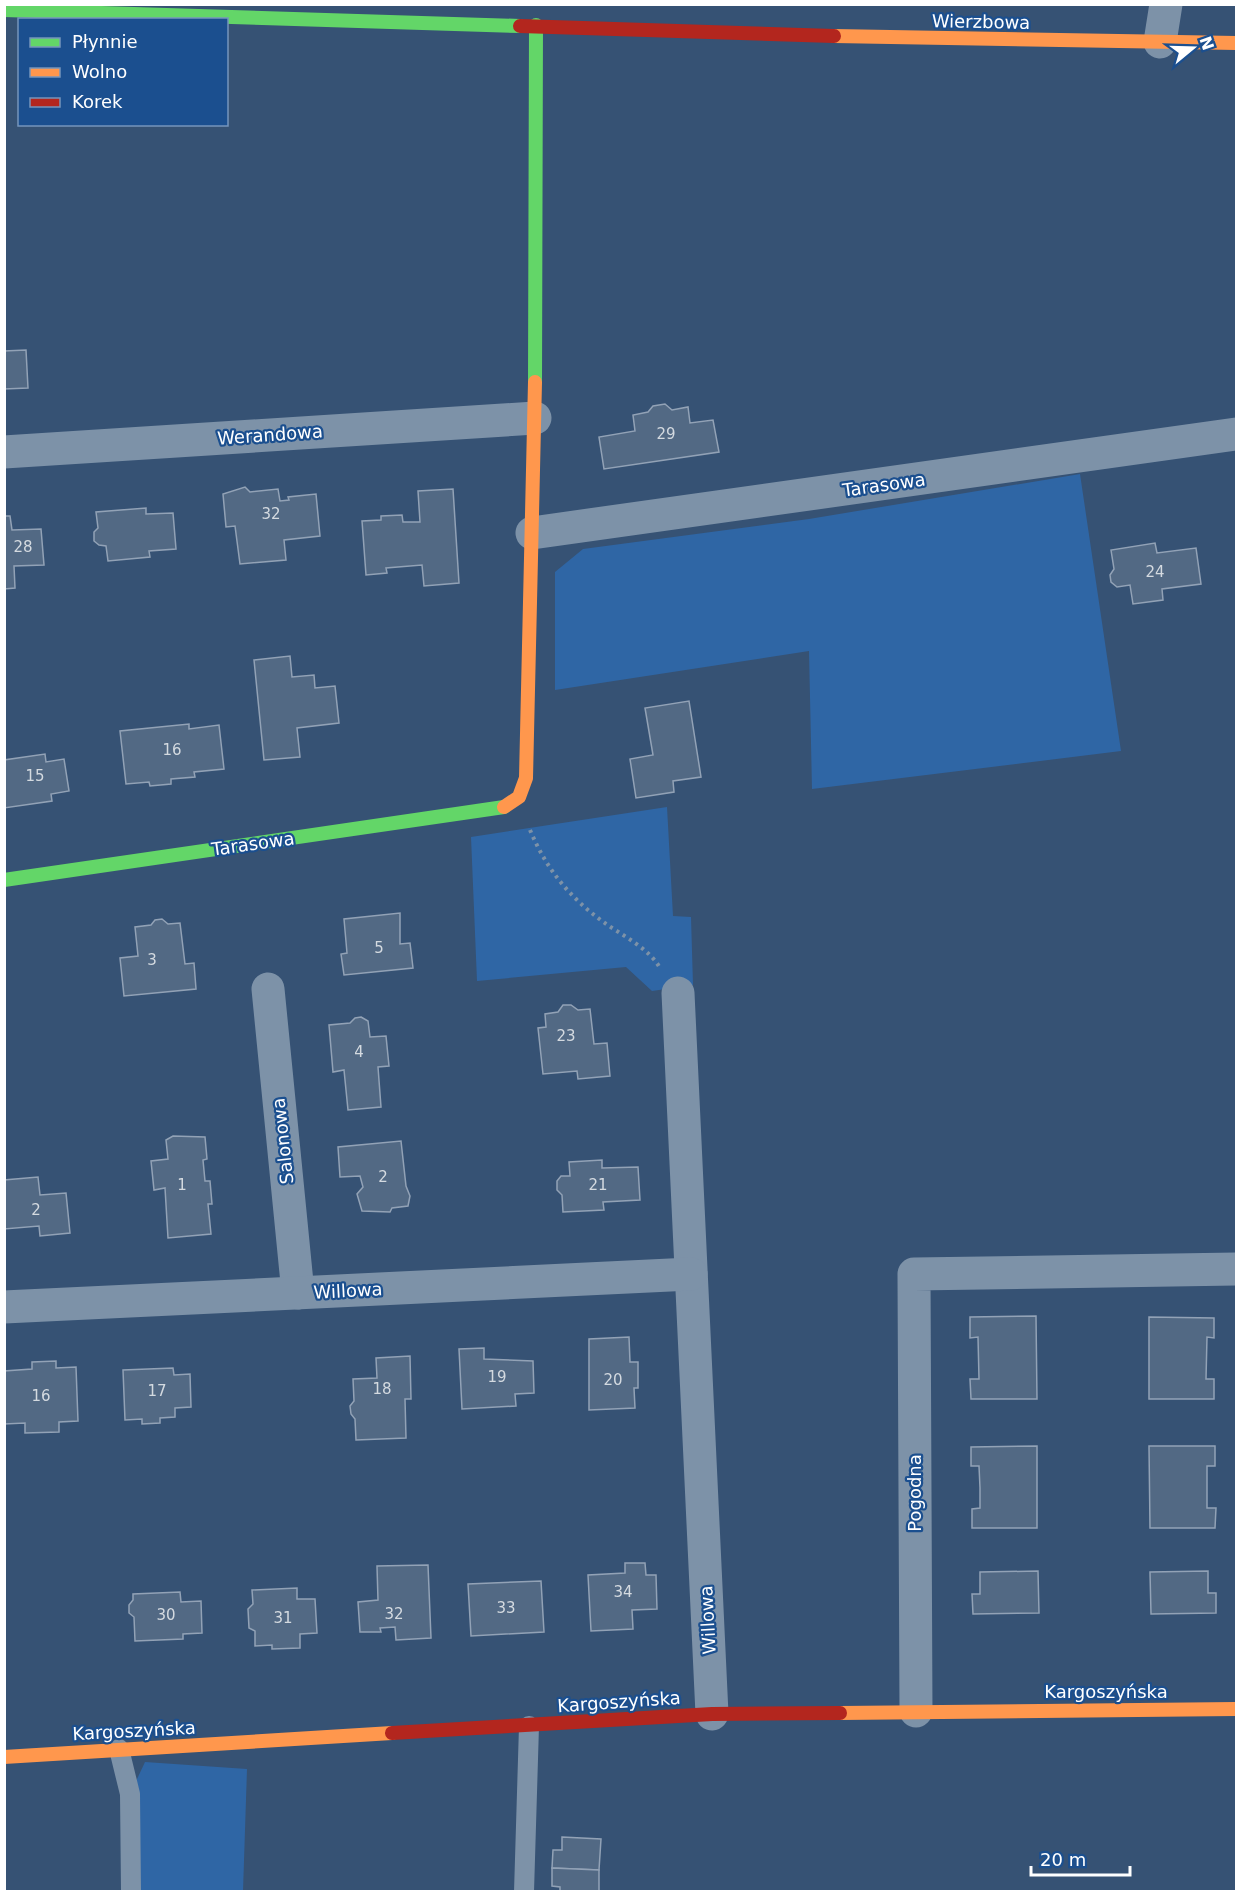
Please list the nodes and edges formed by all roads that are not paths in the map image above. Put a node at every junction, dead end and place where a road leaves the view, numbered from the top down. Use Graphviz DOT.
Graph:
graph roads {
  1 [pos="1166,4"];
  2 [pos="4,10"];
  3 [pos="536,25"];
  4 [pos="1160,42"];
  5 [pos="1236,43"];
  6 [pos="535,418"];
  7 [pos="1236,434"];
  8 [pos="4,452"];
  9 [pos="532,533"];
  10 [pos="4,880"];
  11 [pos="268,989"];
  12 [pos="678,993"];
  13 [pos="1236,1269"];
  14 [pos="691,1274"];
  15 [pos="298,1293"];
  16 [pos="4,1307"];
  17 [pos="1236,1709"];
  18 [pos="916,1711"];
  19 [pos="712,1714"];
  20 [pos="529,1726"];
  21 [pos="119,1749"];
  22 [pos="4,1757"];
  23 [pos="131,1892"];
  24 [pos="524,1892"];
  1 -- 4 [label="street"];
  2 -- 3 [label="street, Wierzbowa"];
  3 -- 4 [label="street, Wierzbowa"];
  3 -- 6 [label="street"];
  4 -- 5 [label="street, Wierzbowa"];
  6 -- 8 [label="street, Werandowa"];
  6 -- 9 [label="street"];
  7 -- 9 [label="street, Tarasowa"];
  9 -- 10 [label="street, Tarasowa"];
  11 -- 15 [label="street, Salonowa"];
  12 -- 14 [label="street, Willowa"];
  13 -- 18 [label="street, Pogodna"];
  14 -- 15 [label="street, Willowa"];
  14 -- 19 [label="street, Willowa"];
  15 -- 16 [label="street, Willowa"];
  17 -- 18 [label="street, Kargoszyńska"];
  18 -- 19 [label="street, Kargoszyńska"];
  19 -- 20 [label="street, Kargoszyńska"];
  20 -- 21 [label="street, Kargoszyńska"];
  20 -- 24 [label="lane"];
  21 -- 22 [label="street, Kargoszyńska"];
  21 -- 23 [label="lane"];
}
